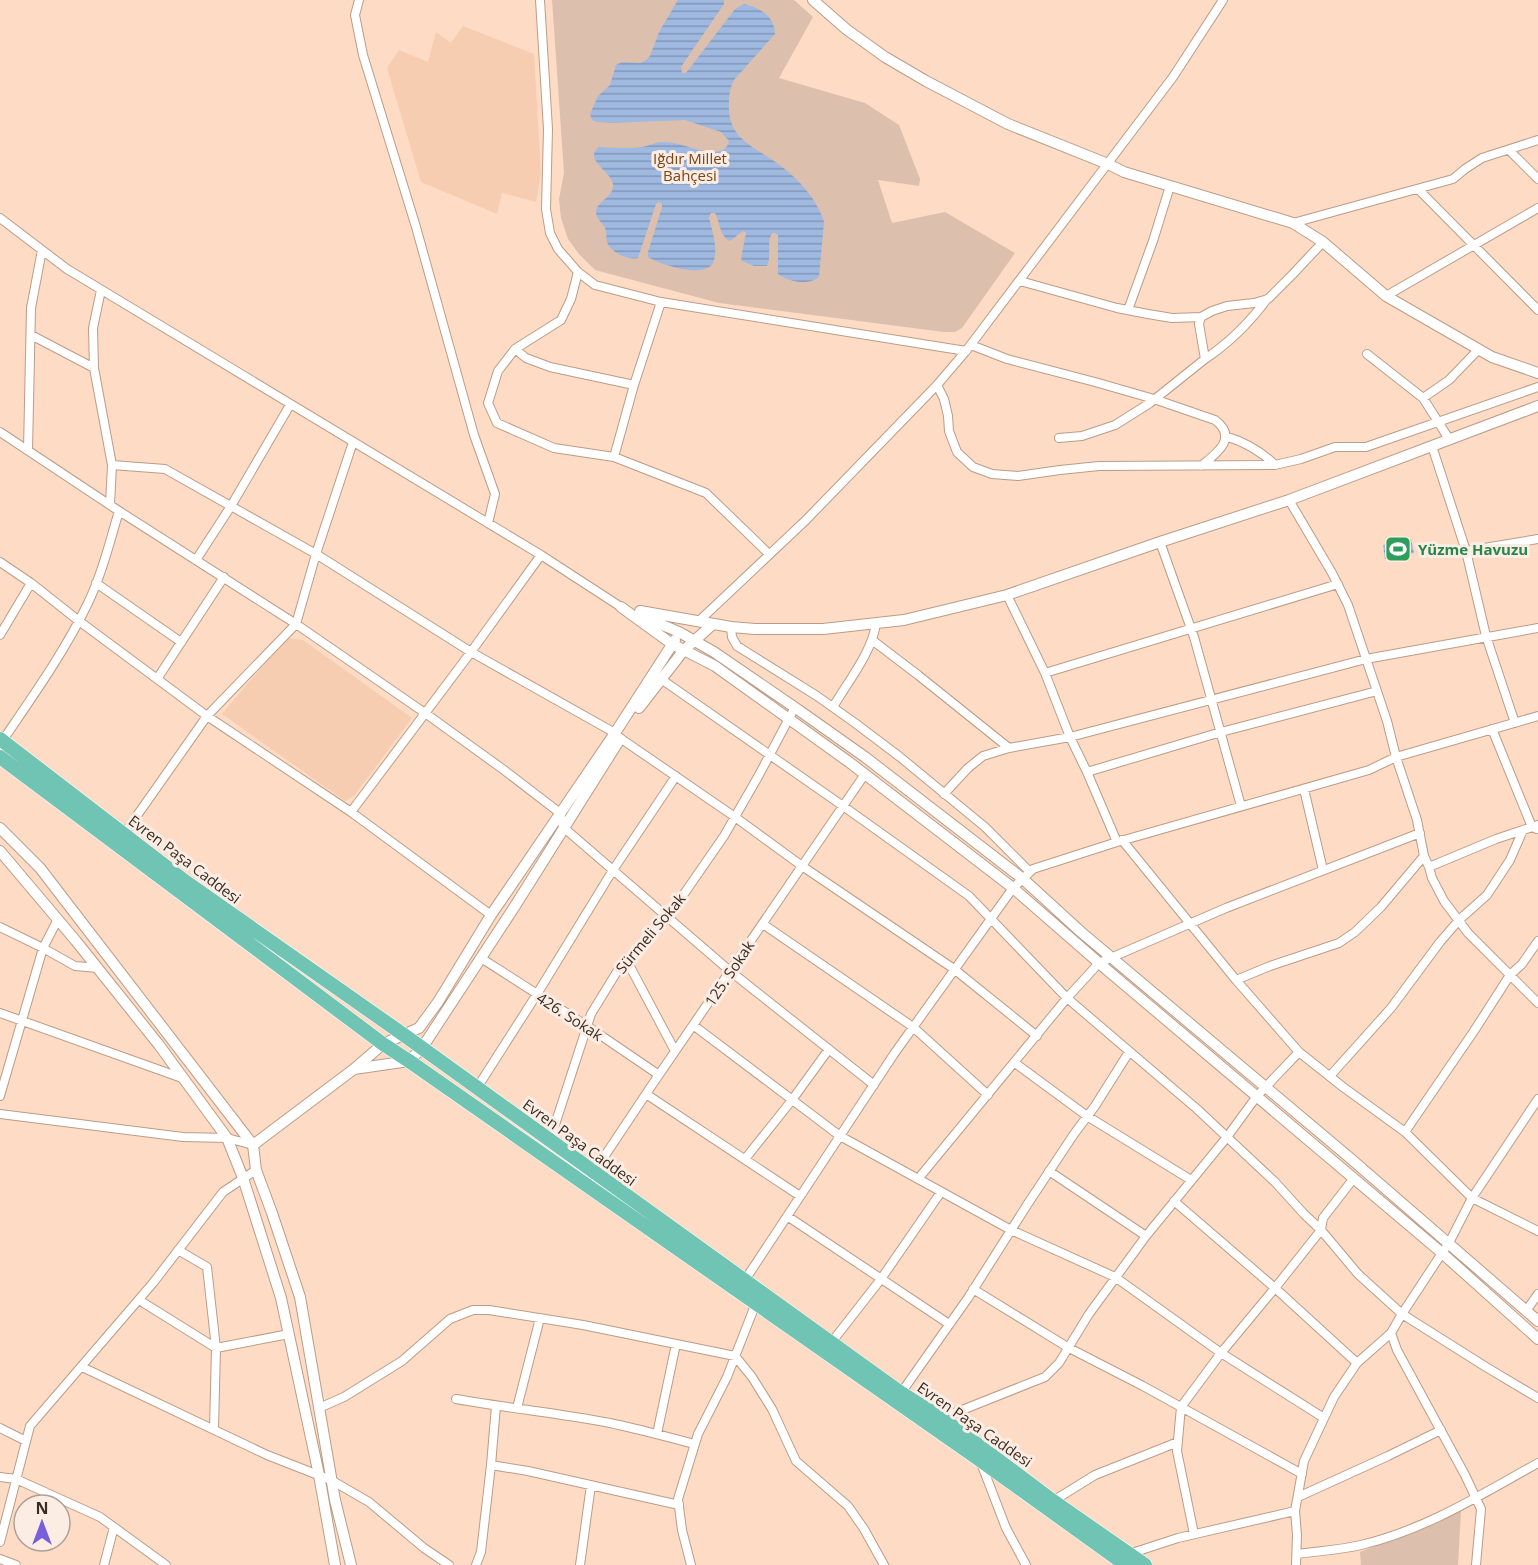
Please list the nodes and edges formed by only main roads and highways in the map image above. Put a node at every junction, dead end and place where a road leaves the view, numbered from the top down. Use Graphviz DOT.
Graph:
graph roads {
  1 [pos="1,740"];
  2 [pos="0,757"];
  3 [pos="1128,1559"];
  4 [pos="1145,1565"];
  1 -- 3 [label="highway, Evren Paşa Caddesi"];
  2 -- 3 [label="highway, Evren Paşa Caddesi"];
  3 -- 4 [label="highway, Evren Paşa Caddesi"];
}
